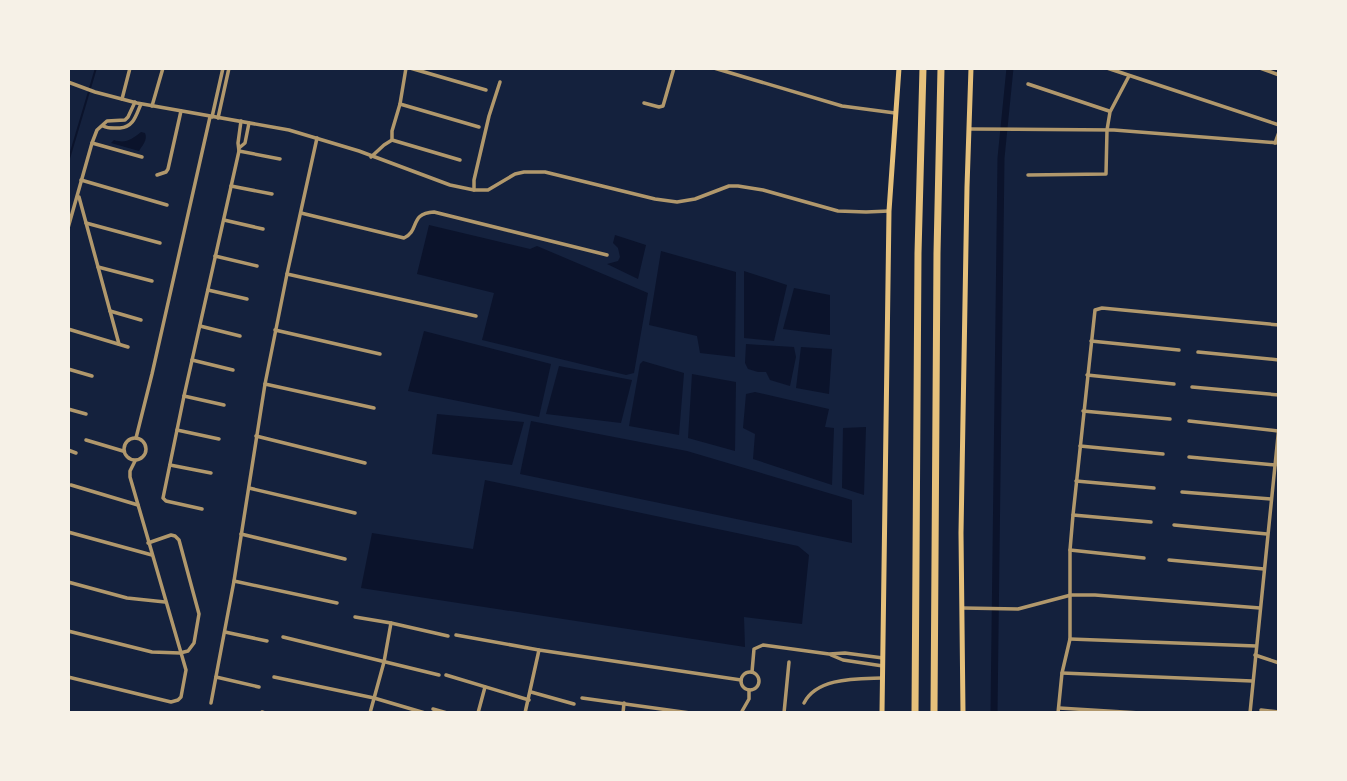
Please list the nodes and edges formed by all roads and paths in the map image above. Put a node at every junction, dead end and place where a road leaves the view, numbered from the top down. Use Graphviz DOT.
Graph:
graph roads {
  1 [pos="130,68"];
  2 [pos="163,68"];
  3 [pos="223,68"];
  4 [pos="229,68"];
  5 [pos="408,68"];
  6 [pos="674,68"];
  7 [pos="714,68"];
  8 [pos="899,68"];
  9 [pos="923,68"];
  10 [pos="942,68"];
  11 [pos="971,68"];
  12 [pos="1107,68"];
  13 [pos="1260,68"];
  14 [pos="1279,75"];
  15 [pos="1129,76"];
  16 [pos="68,82"];
  17 [pos="500,82"];
  18 [pos="1028,84"];
  19 [pos="486,90"];
  20 [pos="122,99"];
  21 [pos="135,103"];
  22 [pos="644,103"];
  23 [pos="141,104"];
  24 [pos="400,104"];
  25 [pos="152,106"];
  26 [pos="181,111"];
  27 [pos="1110,112"];
  28 [pos="897,113"];
  29 [pos="211,117"];
  30 [pos="218,118"];
  31 [pos="241,121"];
  32 [pos="248,123"];
  33 [pos="1279,125"];
  34 [pos="103,126"];
  35 [pos="479,127"];
  36 [pos="969,129"];
  37 [pos="1107,130"];
  38 [pos="1279,132"];
  39 [pos="317,138"];
  40 [pos="392,140"];
  41 [pos="92,143"];
  42 [pos="1277,143"];
  43 [pos="239,150"];
  44 [pos="142,157"];
  45 [pos="371,157"];
  46 [pos="280,159"];
  47 [pos="460,160"];
  48 [pos="157,175"];
  49 [pos="1028,175"];
  50 [pos="81,180"];
  51 [pos="231,186"];
  52 [pos="474,190"];
  53 [pos="272,194"];
  54 [pos="78,195"];
  55 [pos="167,205"];
  56 [pos="889,211"];
  57 [pos="301,213"];
  58 [pos="224,220"];
  59 [pos="86,223"];
  60 [pos="68,228"];
  61 [pos="264,229"];
  62 [pos="160,243"];
  63 [pos="215,256"];
  64 [pos="607,256"];
  65 [pos="257,266"];
  66 [pos="98,267"];
  67 [pos="287,274"];
  68 [pos="152,281"];
  69 [pos="208,290"];
  70 [pos="247,299"];
  71 [pos="110,311"];
  72 [pos="476,316"];
  73 [pos="141,320"];
  74 [pos="1279,325"];
  75 [pos="200,326"];
  76 [pos="68,329"];
  77 [pos="275,330"];
  78 [pos="240,336"];
  79 [pos="1091,341"];
  80 [pos="118,344"];
  81 [pos="128,347"];
  82 [pos="1179,351"];
  83 [pos="1198,352"];
  84 [pos="380,354"];
  85 [pos="192,360"];
  86 [pos="1279,360"];
  87 [pos="68,369"];
  88 [pos="233,370"];
  89 [pos="1087,375"];
  90 [pos="92,376"];
  91 [pos="265,384"];
  92 [pos="1174,384"];
  93 [pos="1192,387"];
  94 [pos="1279,395"];
  95 [pos="184,397"];
  96 [pos="223,405"];
  97 [pos="374,408"];
  98 [pos="68,409"];
  99 [pos="1083,411"];
  100 [pos="86,414"];
  101 [pos="1170,419"];
  102 [pos="1189,421"];
  103 [pos="1279,426"];
  104 [pos="177,430"];
  105 [pos="1278,431"];
  106 [pos="256,436"];
  107 [pos="136,438"];
  108 [pos="219,439"];
  109 [pos="86,440"];
  110 [pos="1080,446"];
  111 [pos="68,450"];
  112 [pos="123,451"];
  113 [pos="76,453"];
  114 [pos="1163,454"];
  115 [pos="1189,457"];
  116 [pos="135,461"];
  117 [pos="365,463"];
  118 [pos="170,465"];
  119 [pos="1275,465"];
  120 [pos="211,473"];
  121 [pos="1076,481"];
  122 [pos="71,485"];
  123 [pos="249,488"];
  124 [pos="1154,488"];
  125 [pos="1182,492"];
  126 [pos="1271,499"];
  127 [pos="138,505"];
  128 [pos="202,509"];
  129 [pos="355,513"];
  130 [pos="1073,516"];
  131 [pos="1151,523"];
  132 [pos="1174,525"];
  133 [pos="68,532"];
  134 [pos="241,534"];
  135 [pos="1267,534"];
  136 [pos="148,543"];
  137 [pos="1070,550"];
  138 [pos="152,555"];
  139 [pos="1144,558"];
  140 [pos="345,559"];
  141 [pos="1169,560"];
  142 [pos="1264,569"];
  143 [pos="68,582"];
  144 [pos="234,582"];
  145 [pos="1071,595"];
  146 [pos="165,602"];
  147 [pos="337,603"];
  148 [pos="961,608"];
  149 [pos="1260,608"];
  150 [pos="355,617"];
  151 [pos="391,623"];
  152 [pos="68,631"];
  153 [pos="225,632"];
  154 [pos="456,635"];
  155 [pos="448,636"];
  156 [pos="283,637"];
  157 [pos="1070,639"];
  158 [pos="267,641"];
  159 [pos="1256,646"];
  160 [pos="539,650"];
  161 [pos="180,653"];
  162 [pos="1255,655"];
  163 [pos="384,662"];
  164 [pos="789,662"];
  165 [pos="883,662"];
  166 [pos="1279,663"];
  167 [pos="752,672"];
  168 [pos="1062,673"];
  169 [pos="439,675"];
  170 [pos="446,675"];
  171 [pos="68,677"];
  172 [pos="216,677"];
  173 [pos="274,677"];
  174 [pos="883,678"];
  175 [pos="741,681"];
  176 [pos="1253,681"];
  177 [pos="259,687"];
  178 [pos="485,687"];
  179 [pos="749,690"];
  180 [pos="531,692"];
  181 [pos="374,698"];
  182 [pos="582,698"];
  183 [pos="528,700"];
  184 [pos="804,702"];
  185 [pos="624,703"];
  186 [pos="211,704"];
  187 [pos="574,704"];
  188 [pos="433,709"];
  189 [pos="1059,710"];
  190 [pos="1261,710"];
  191 [pos="668,711"];
  192 [pos="1279,712"];
  193 [pos="370,713"];
  194 [pos="425,713"];
  195 [pos="447,713"];
  196 [pos="478,713"];
  197 [pos="525,713"];
  198 [pos="623,713"];
  199 [pos="690,713"];
  200 [pos="741,713"];
  201 [pos="784,713"];
  202 [pos="882,713"];
  203 [pos="915,713"];
  204 [pos="934,713"];
  205 [pos="963,713"];
  206 [pos="1139,713"];
  207 [pos="1250,713"];
  1 -- 20 [label="street"];
  2 -- 25 [label="street"];
  3 -- 29 [label="street"];
  4 -- 30 [label="street"];
  5 -- 19 [label="street"];
  5 -- 24 [label="street"];
  6 -- 22 [label="street"];
  7 -- 28 [label="street"];
  8 -- 28 [label="main road"];
  9 -- 203 [label="highway"];
  10 -- 204 [label="highway"];
  11 -- 36 [label="main road"];
  12 -- 15 [label="street"];
  13 -- 14 [label="street"];
  15 -- 27 [label="street"];
  15 -- 33 [label="street"];
  16 -- 20 [label="street"];
  17 -- 52 [label="street"];
  18 -- 27 [label="street"];
  20 -- 21 [label="street"];
  21 -- 23 [label="street"];
  21 -- 34 [label="street"];
  23 -- 25 [label="street"];
  23 -- 34 [label="street"];
  24 -- 35 [label="street"];
  24 -- 40 [label="street"];
  25 -- 26 [label="street"];
  26 -- 29 [label="street"];
  26 -- 48 [label="street"];
  27 -- 37 [label="street"];
  28 -- 56 [label="main road"];
  29 -- 30 [label="street"];
  29 -- 107 [label="street"];
  30 -- 31 [label="street"];
  31 -- 32 [label="street"];
  31 -- 43 [label="street"];
  32 -- 39 [label="street"];
  32 -- 43 [label="street"];
  34 -- 41 [label="street"];
  36 -- 37 [label="street"];
  36 -- 148 [label="main road"];
  37 -- 42 [label="street"];
  37 -- 49 [label="street"];
  38 -- 42 [label="street"];
  39 -- 45 [label="street"];
  39 -- 57 [label="street"];
  40 -- 45 [label="street"];
  40 -- 47 [label="street"];
  41 -- 44 [label="street"];
  41 -- 50 [label="street"];
  43 -- 46 [label="street"];
  43 -- 51 [label="street"];
  45 -- 52 [label="street"];
  50 -- 54 [label="street"];
  50 -- 55 [label="street"];
  51 -- 53 [label="street"];
  51 -- 58 [label="street"];
  52 -- 56 [label="street"];
  54 -- 59 [label="street"];
  54 -- 60 [label="street"];
  56 -- 165 [label="main road"];
  57 -- 64 [label="street"];
  57 -- 67 [label="street"];
  58 -- 61 [label="street"];
  58 -- 63 [label="street"];
  59 -- 62 [label="street"];
  59 -- 66 [label="street"];
  63 -- 65 [label="street"];
  63 -- 69 [label="street"];
  66 -- 68 [label="street"];
  66 -- 71 [label="street"];
  67 -- 72 [label="street"];
  67 -- 77 [label="street"];
  69 -- 70 [label="street"];
  69 -- 75 [label="street"];
  71 -- 73 [label="street"];
  71 -- 80 [label="street"];
  74 -- 79 [label="street"];
  75 -- 78 [label="street"];
  75 -- 85 [label="street"];
  76 -- 80 [label="street"];
  77 -- 84 [label="street"];
  77 -- 91 [label="street"];
  79 -- 82 [label="street"];
  79 -- 89 [label="street"];
  80 -- 81 [label="street"];
  83 -- 86 [label="street"];
  85 -- 88 [label="street"];
  85 -- 95 [label="street"];
  87 -- 90 [label="street"];
  89 -- 92 [label="street"];
  89 -- 99 [label="street"];
  91 -- 97 [label="street"];
  91 -- 106 [label="street"];
  93 -- 94 [label="street"];
  95 -- 96 [label="street"];
  95 -- 104 [label="street"];
  98 -- 100 [label="street"];
  99 -- 101 [label="street"];
  99 -- 110 [label="street"];
  102 -- 105 [label="street"];
  103 -- 105 [label="street"];
  104 -- 108 [label="street"];
  104 -- 118 [label="street"];
  105 -- 119 [label="street"];
  106 -- 117 [label="street"];
  106 -- 123 [label="street"];
  107 -- 112 [label="street"];
  107 -- 116 [label="street"];
  109 -- 112 [label="street"];
  110 -- 114 [label="street"];
  110 -- 121 [label="street"];
  111 -- 113 [label="street"];
  112 -- 116 [label="street"];
  115 -- 119 [label="street"];
  116 -- 127 [label="street"];
  118 -- 120 [label="street"];
  118 -- 128 [label="street"];
  119 -- 126 [label="street"];
  121 -- 124 [label="street"];
  121 -- 130 [label="street"];
  122 -- 127 [label="street"];
  123 -- 129 [label="street"];
  123 -- 134 [label="street"];
  125 -- 126 [label="street"];
  126 -- 135 [label="street"];
  127 -- 136 [label="street"];
  130 -- 131 [label="street"];
  130 -- 137 [label="street"];
  132 -- 135 [label="street"];
  133 -- 138 [label="street"];
  134 -- 140 [label="street"];
  134 -- 144 [label="street"];
  135 -- 142 [label="street"];
  136 -- 138 [label="street"];
  136 -- 161 [label="street"];
  137 -- 139 [label="street"];
  137 -- 145 [label="street"];
  138 -- 146 [label="street"];
  141 -- 142 [label="street"];
  142 -- 149 [label="street"];
  143 -- 146 [label="street"];
  144 -- 147 [label="street"];
  144 -- 153 [label="street"];
  145 -- 148 [label="street"];
  145 -- 149 [label="street"];
  145 -- 157 [label="street"];
  146 -- 161 [label="street"];
  148 -- 205 [label="main road"];
  149 -- 159 [label="street"];
  150 -- 151 [label="street"];
  151 -- 155 [label="street"];
  151 -- 163 [label="street"];
  152 -- 161 [label="street"];
  153 -- 158 [label="street"];
  153 -- 172 [label="street"];
  154 -- 160 [label="street"];
  156 -- 163 [label="street"];
  157 -- 159 [label="street"];
  157 -- 168 [label="street"];
  159 -- 162 [label="street"];
  160 -- 175 [label="street"];
  160 -- 180 [label="street"];
  161 -- 171 [label="street"];
  162 -- 166 [label="street"];
  162 -- 176 [label="street"];
  163 -- 169 [label="street"];
  163 -- 181 [label="street"];
  164 -- 201 [label="street"];
  165 -- 167 [label="street"];
  165 -- 174 [label="main road"];
  167 -- 175 [label="street"];
  167 -- 179 [label="street"];
  168 -- 176 [label="street"];
  168 -- 189 [label="street"];
  170 -- 178 [label="street"];
  172 -- 177 [label="street"];
  172 -- 186 [label="street"];
  173 -- 181 [label="street"];
  174 -- 184 [label="street"];
  174 -- 202 [label="main road"];
  175 -- 179 [label="street"];
  176 -- 207 [label="street"];
  178 -- 183 [label="street"];
  178 -- 196 [label="street"];
  179 -- 200 [label="street"];
  180 -- 183 [label="street"];
  180 -- 187 [label="street"];
  181 -- 193 [label="street"];
  181 -- 194 [label="street"];
  182 -- 185 [label="street"];
  183 -- 197 [label="street"];
  185 -- 191 [label="street"];
  185 -- 198 [label="street"];
  188 -- 195 [label="street"];
  189 -- 206 [label="street"];
  190 -- 192 [label="street"];
  191 -- 199 [label="street"];
}
